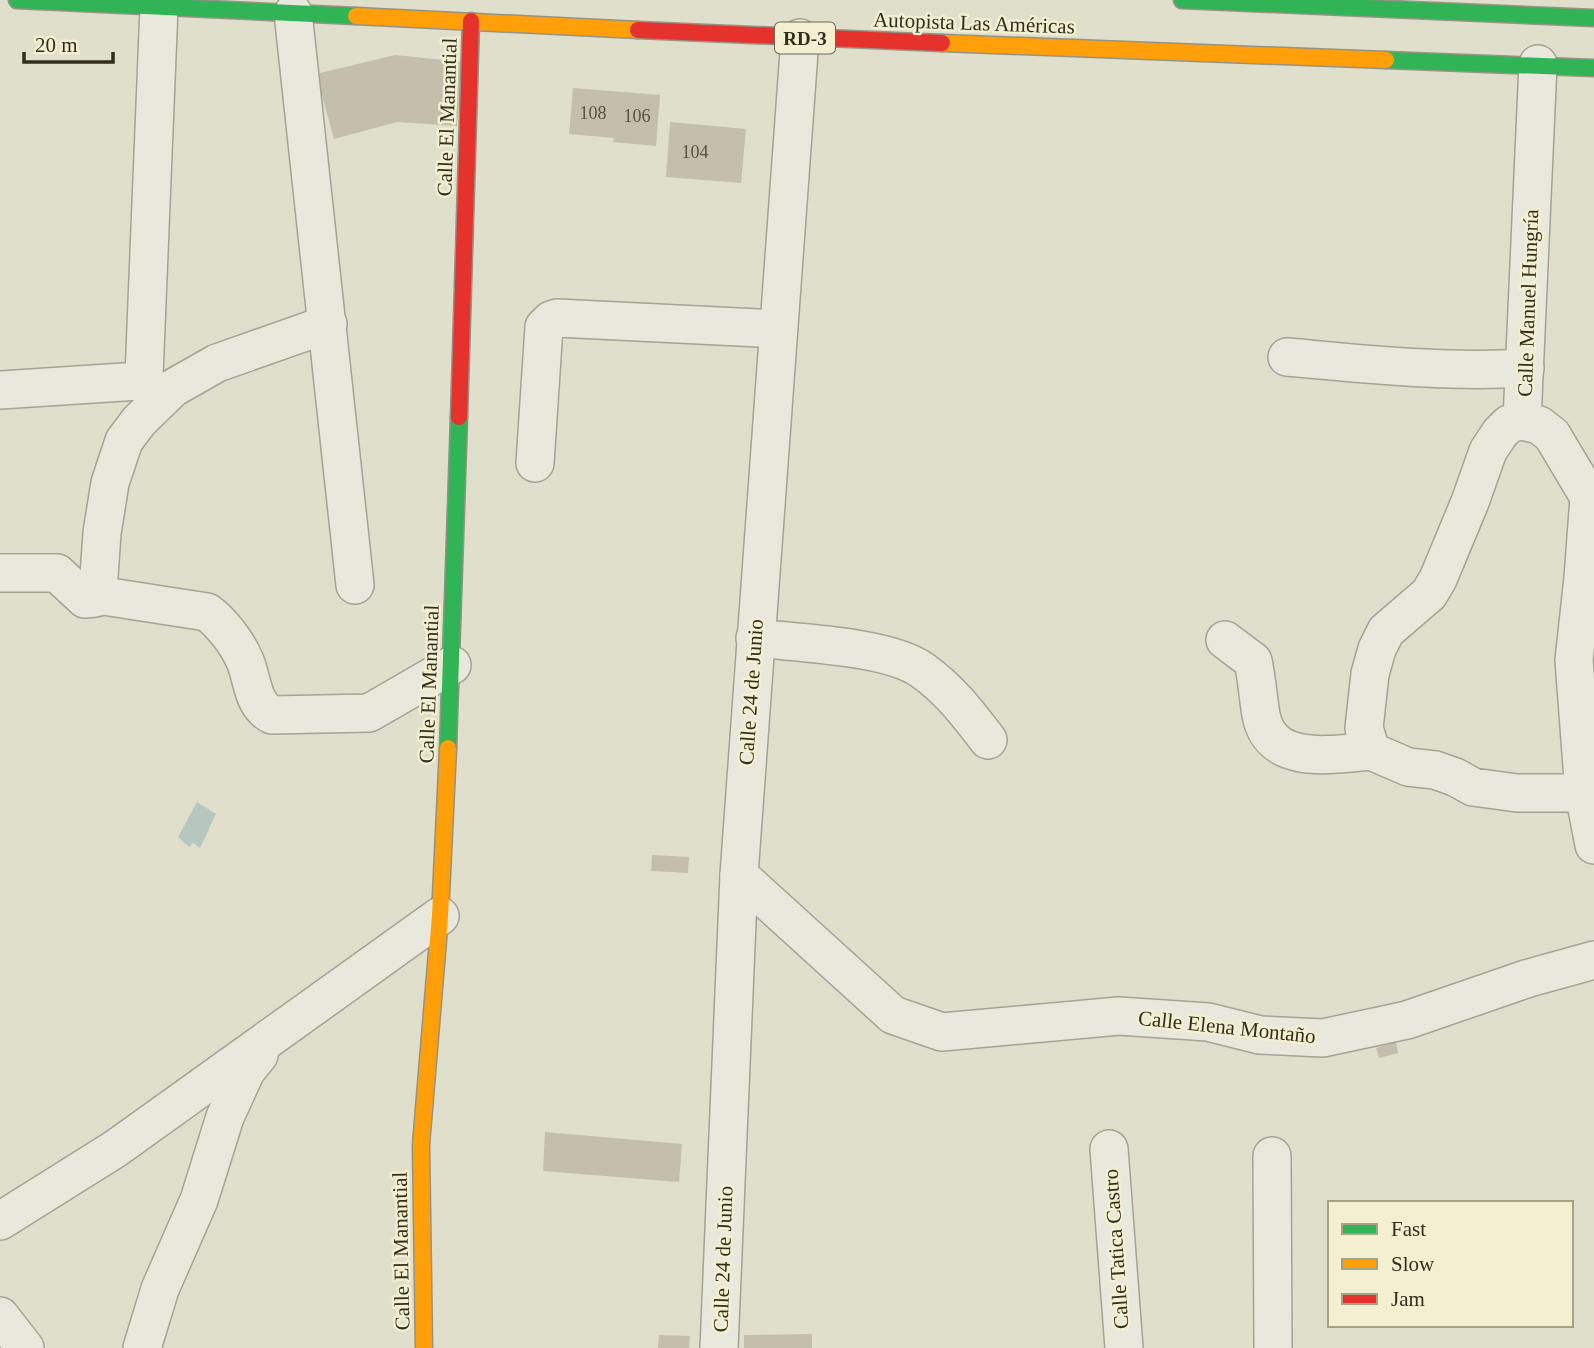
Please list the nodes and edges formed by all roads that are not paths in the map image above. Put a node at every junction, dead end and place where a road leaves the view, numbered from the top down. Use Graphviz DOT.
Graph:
graph roads {
  1 [pos="17,0"];
  2 [pos="1182,0"];
  3 [pos="1284,0"];
  4 [pos="1304,5"];
  5 [pos="159,7"];
  6 [pos="293,13"];
  7 [pos="1594,18"];
  8 [pos="471,21"];
  9 [pos="800,38"];
  10 [pos="1538,64"];
  11 [pos="1594,68"];
  12 [pos="328,324"];
  13 [pos="778,329"];
  14 [pos="1287,357"];
  15 [pos="1525,368"];
  16 [pos="0,390"];
  17 [pos="1522,421"];
  18 [pos="535,463"];
  19 [pos="0,573"];
  20 [pos="355,585"];
  21 [pos="97,595"];
  22 [pos="755,638"];
  23 [pos="1225,640"];
  24 [pos="452,665"];
  25 [pos="988,740"];
  26 [pos="1371,751"];
  27 [pos="1584,793"];
  28 [pos="1594,845"];
  29 [pos="739,875"];
  30 [pos="440,916"];
  31 [pos="1594,960"];
  32 [pos="274,1036"];
  33 [pos="1109,1149"];
  34 [pos="1272,1156"];
  35 [pos="0,1221"];
  36 [pos="0,1316"];
  37 [pos="25,1348"];
  38 [pos="142,1348"];
  39 [pos="424,1348"];
  40 [pos="719,1348"];
  41 [pos="1124,1348"];
  42 [pos="1273,1348"];
  1 -- 5 [label="main road, Autopista Las Américas / RD-3"];
  2 -- 4 [label="main road"];
  3 -- 4 [label="main road"];
  4 -- 7 [label="main road"];
  5 -- 6 [label="main road, Autopista Las Américas / RD-3"];
  5 -- 16 [label="street"];
  6 -- 8 [label="main road, Autopista Las Américas / RD-3"];
  6 -- 12 [label="street"];
  8 -- 9 [label="main road, Autopista Las Américas / RD-3"];
  8 -- 24 [label="main road, Calle El Manantial"];
  9 -- 10 [label="main road, Autopista Las Américas / RD-3"];
  9 -- 13 [label="street, Calle 24 de Junio"];
  10 -- 11 [label="main road, Autopista Las Américas / RD-3"];
  10 -- 15 [label="street, Calle Manuel Hungría"];
  12 -- 20 [label="street"];
  12 -- 21 [label="street"];
  13 -- 18 [label="street"];
  13 -- 22 [label="street, Calle 24 de Junio"];
  14 -- 15 [label="street"];
  15 -- 17 [label="street, Calle Manuel Hungría"];
  17 -- 26 [label="street"];
  17 -- 27 [label="street, Calle Manuel Hungría"];
  19 -- 21 [label="street"];
  21 -- 24 [label="street"];
  22 -- 25 [label="street"];
  22 -- 29 [label="street, Calle 24 de Junio"];
  23 -- 26 [label="street"];
  24 -- 30 [label="main road, Calle El Manantial"];
  26 -- 27 [label="street"];
  27 -- 28 [label="street, Calle Manuel Hungría"];
  29 -- 31 [label="street, Calle Elena Montaño"];
  29 -- 40 [label="street, Calle 24 de Junio"];
  30 -- 32 [label="street"];
  30 -- 39 [label="main road, Calle El Manantial"];
  32 -- 35 [label="street"];
  32 -- 38 [label="street"];
  33 -- 41 [label="street, Calle Tatica Castro"];
  34 -- 42 [label="street"];
  36 -- 37 [label="street"];
}
